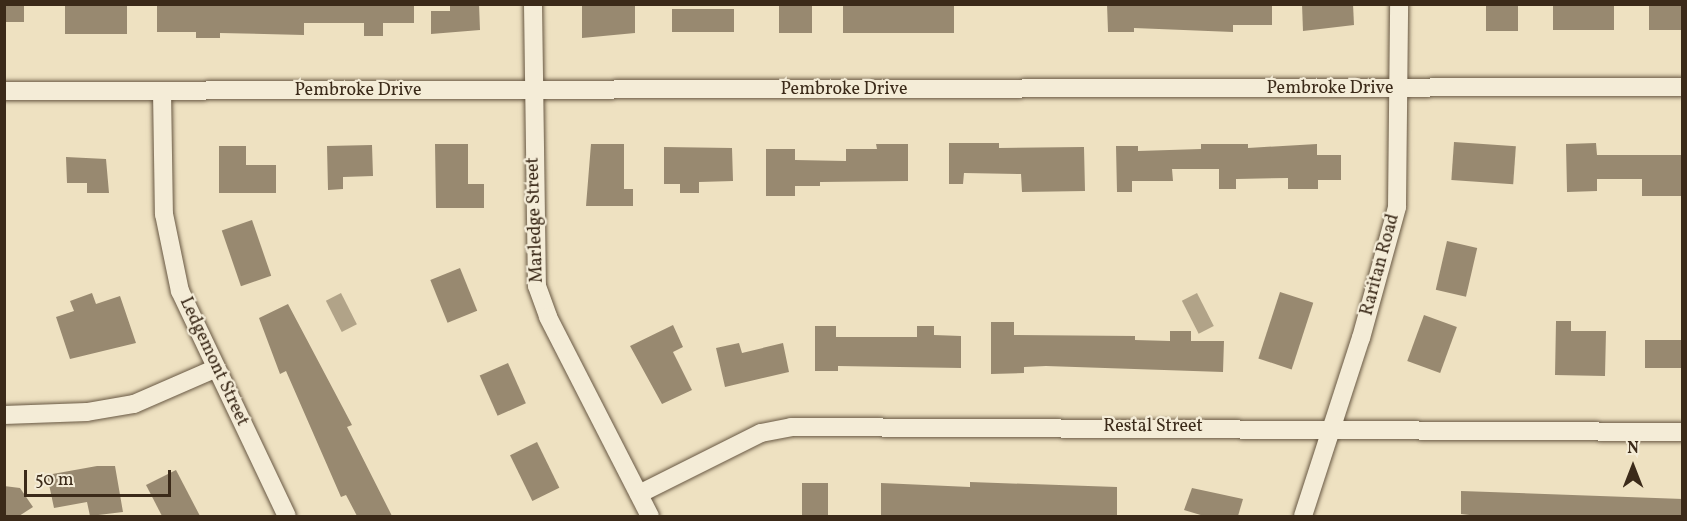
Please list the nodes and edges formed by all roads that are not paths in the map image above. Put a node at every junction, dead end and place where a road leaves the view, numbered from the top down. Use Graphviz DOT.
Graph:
graph roads {
  1 [pos="533,4"];
  2 [pos="1399,4"];
  3 [pos="1683,87"];
  4 [pos="1401,89"];
  5 [pos="533,90"];
  6 [pos="162,91"];
  7 [pos="4,92"];
  8 [pos="214,369"];
  9 [pos="4,415"];
  10 [pos="1333,428"];
  11 [pos="1683,432"];
  12 [pos="639,494"];
  13 [pos="287,516"];
  14 [pos="650,516"];
  15 [pos="1303,516"];
  1 -- 5 [label="street, Marledge Street"];
  2 -- 4 [label="street, Raritan Road"];
  3 -- 4 [label="street, Pembroke Drive"];
  4 -- 5 [label="street, Pembroke Drive"];
  4 -- 10 [label="street, Raritan Road"];
  5 -- 6 [label="street, Pembroke Drive"];
  5 -- 12 [label="street, Marledge Street"];
  6 -- 7 [label="street, Pembroke Drive"];
  6 -- 8 [label="street, Ledgemont Street"];
  8 -- 9 [label="street"];
  8 -- 13 [label="street, Ledgemont Street"];
  10 -- 11 [label="street, Restal Street"];
  10 -- 12 [label="street, Restal Street"];
  10 -- 15 [label="street, Raritan Road"];
  12 -- 14 [label="street, Marledge Street"];
}
